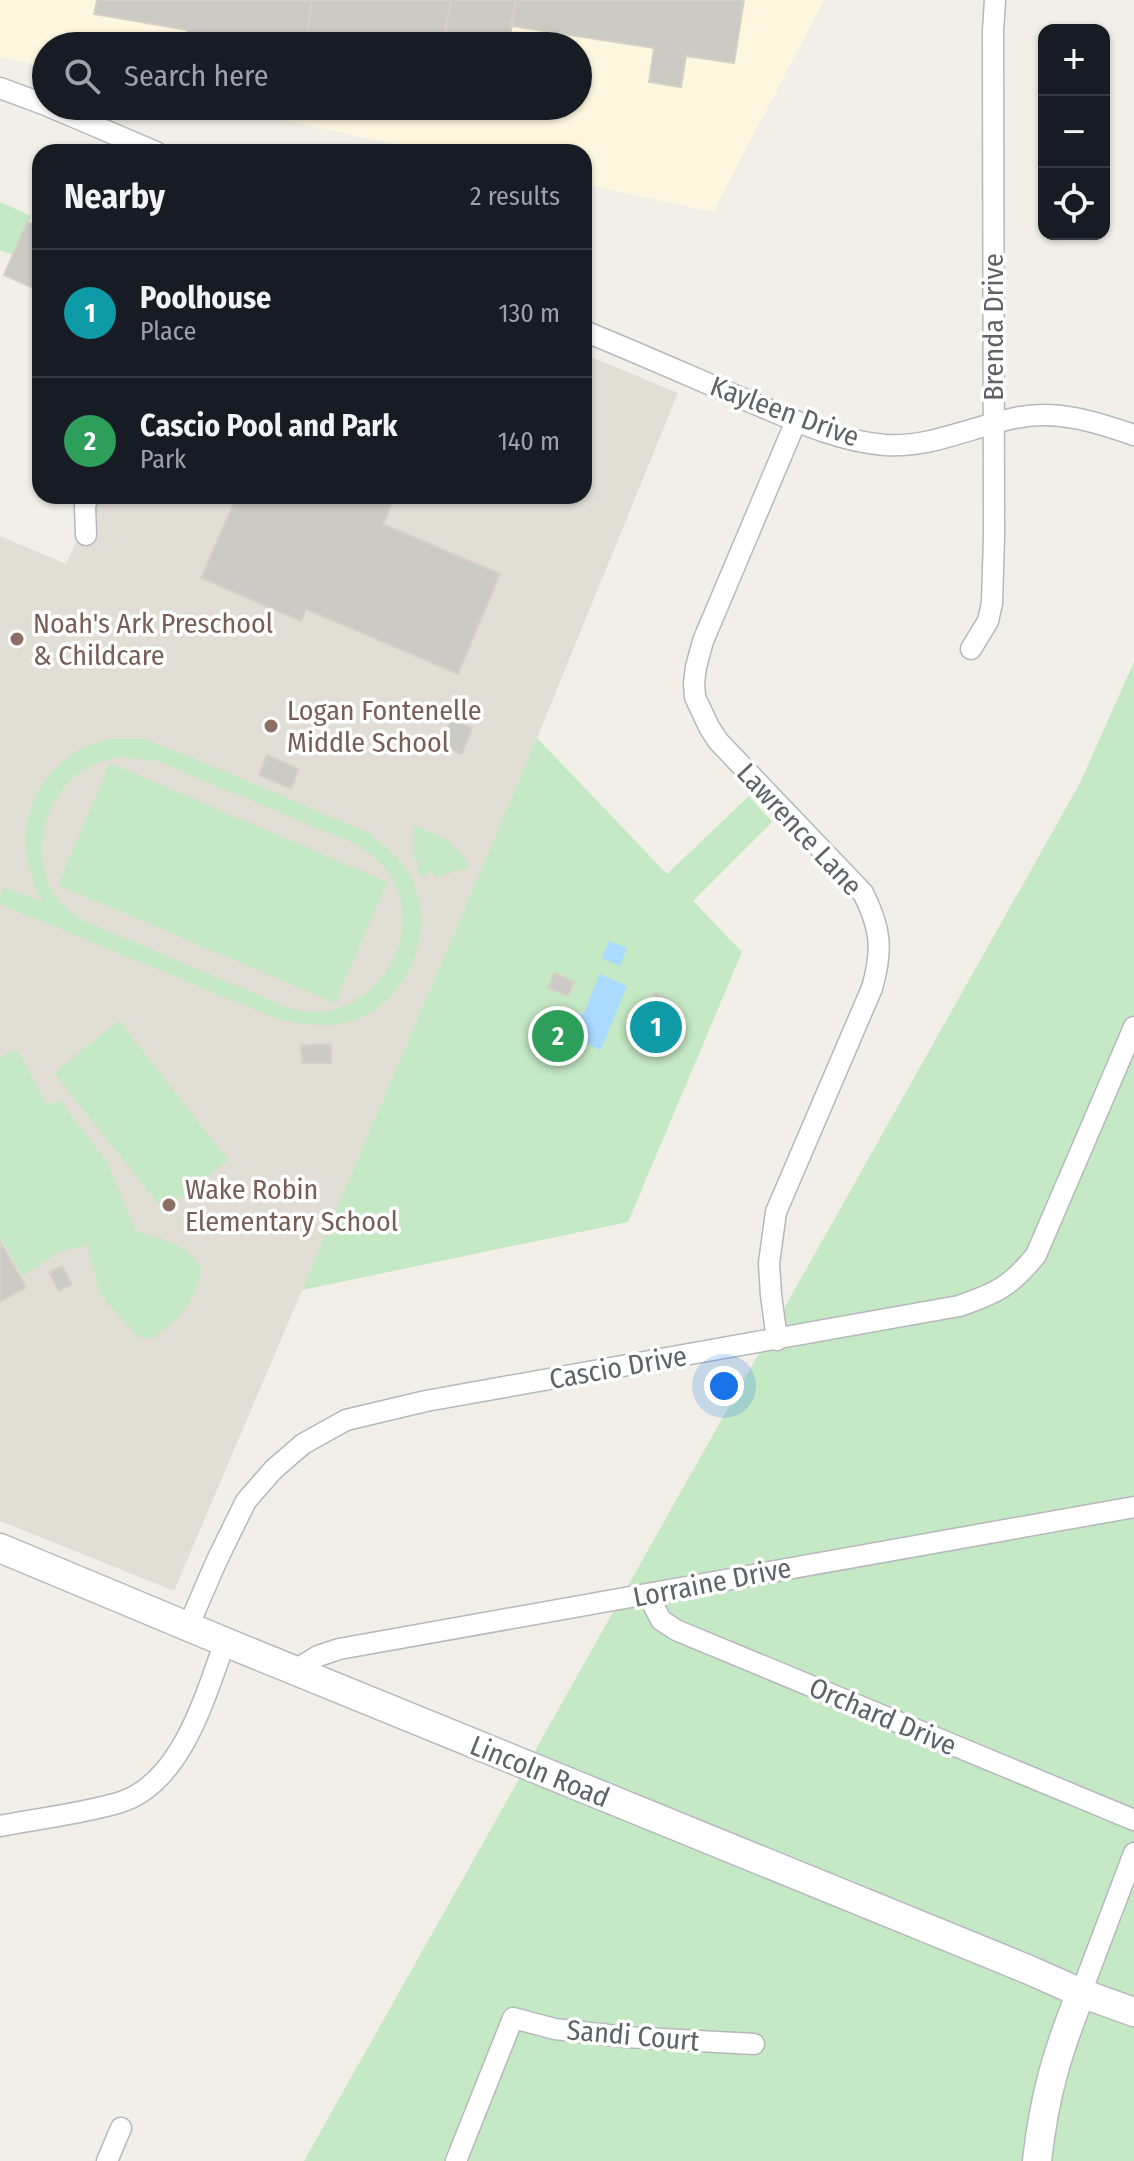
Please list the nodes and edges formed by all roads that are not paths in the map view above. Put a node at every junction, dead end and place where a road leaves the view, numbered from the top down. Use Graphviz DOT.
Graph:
graph roads {
  1 [pos="995,0"];
  2 [pos="0,88"];
  3 [pos="32,100"];
  4 [pos="80,120"];
  5 [pos="137,144"];
  6 [pos="592,334"];
  7 [pos="796,421"];
  8 [pos="993,425"];
  9 [pos="1134,435"];
  10 [pos="86,504"];
  11 [pos="86,535"];
  12 [pos="971,649"];
  13 [pos="1134,1027"];
  14 [pos="777,1340"];
  15 [pos="1134,1507"];
  16 [pos="0,1548"];
  17 [pos="648,1595"];
  18 [pos="188,1627"];
  19 [pos="225,1642"];
  20 [pos="295,1670"];
  21 [pos="1134,1820"];
  22 [pos="0,1826"];
  23 [pos="1134,1853"];
  24 [pos="1081,1993"];
  25 [pos="1134,2012"];
  26 [pos="754,2044"];
  27 [pos="121,2128"];
  28 [pos="107,2161"];
  29 [pos="456,2161"];
  30 [pos="1037,2161"];
  1 -- 8 [label="street, Brenda Drive"];
  2 -- 3 [label="street"];
  4 -- 5 [label="street"];
  6 -- 7 [label="street, Kayleen Drive"];
  7 -- 8 [label="street, Kayleen Drive"];
  7 -- 14 [label="street, Lawrence Lane"];
  8 -- 9 [label="street, Kayleen Drive"];
  8 -- 12 [label="street, Brenda Drive"];
  10 -- 11 [label="street"];
  13 -- 14 [label="street, Cascio Drive"];
  14 -- 18 [label="street, Cascio Drive"];
  15 -- 17 [label="street, Lorraine Drive"];
  16 -- 18 [label="main road, Lincoln Road"];
  17 -- 20 [label="street, Lorraine Drive"];
  17 -- 21 [label="street, Orchard Drive"];
  18 -- 19 [label="main road, Lincoln Road"];
  19 -- 20 [label="main road, Lincoln Road"];
  19 -- 22 [label="street"];
  20 -- 24 [label="main road, Lincoln Road"];
  23 -- 24 [label="street"];
  24 -- 25 [label="main road, Lincoln Road"];
  24 -- 30 [label="main road"];
  26 -- 29 [label="street, Sandi Court"];
  27 -- 28 [label="street"];
}
